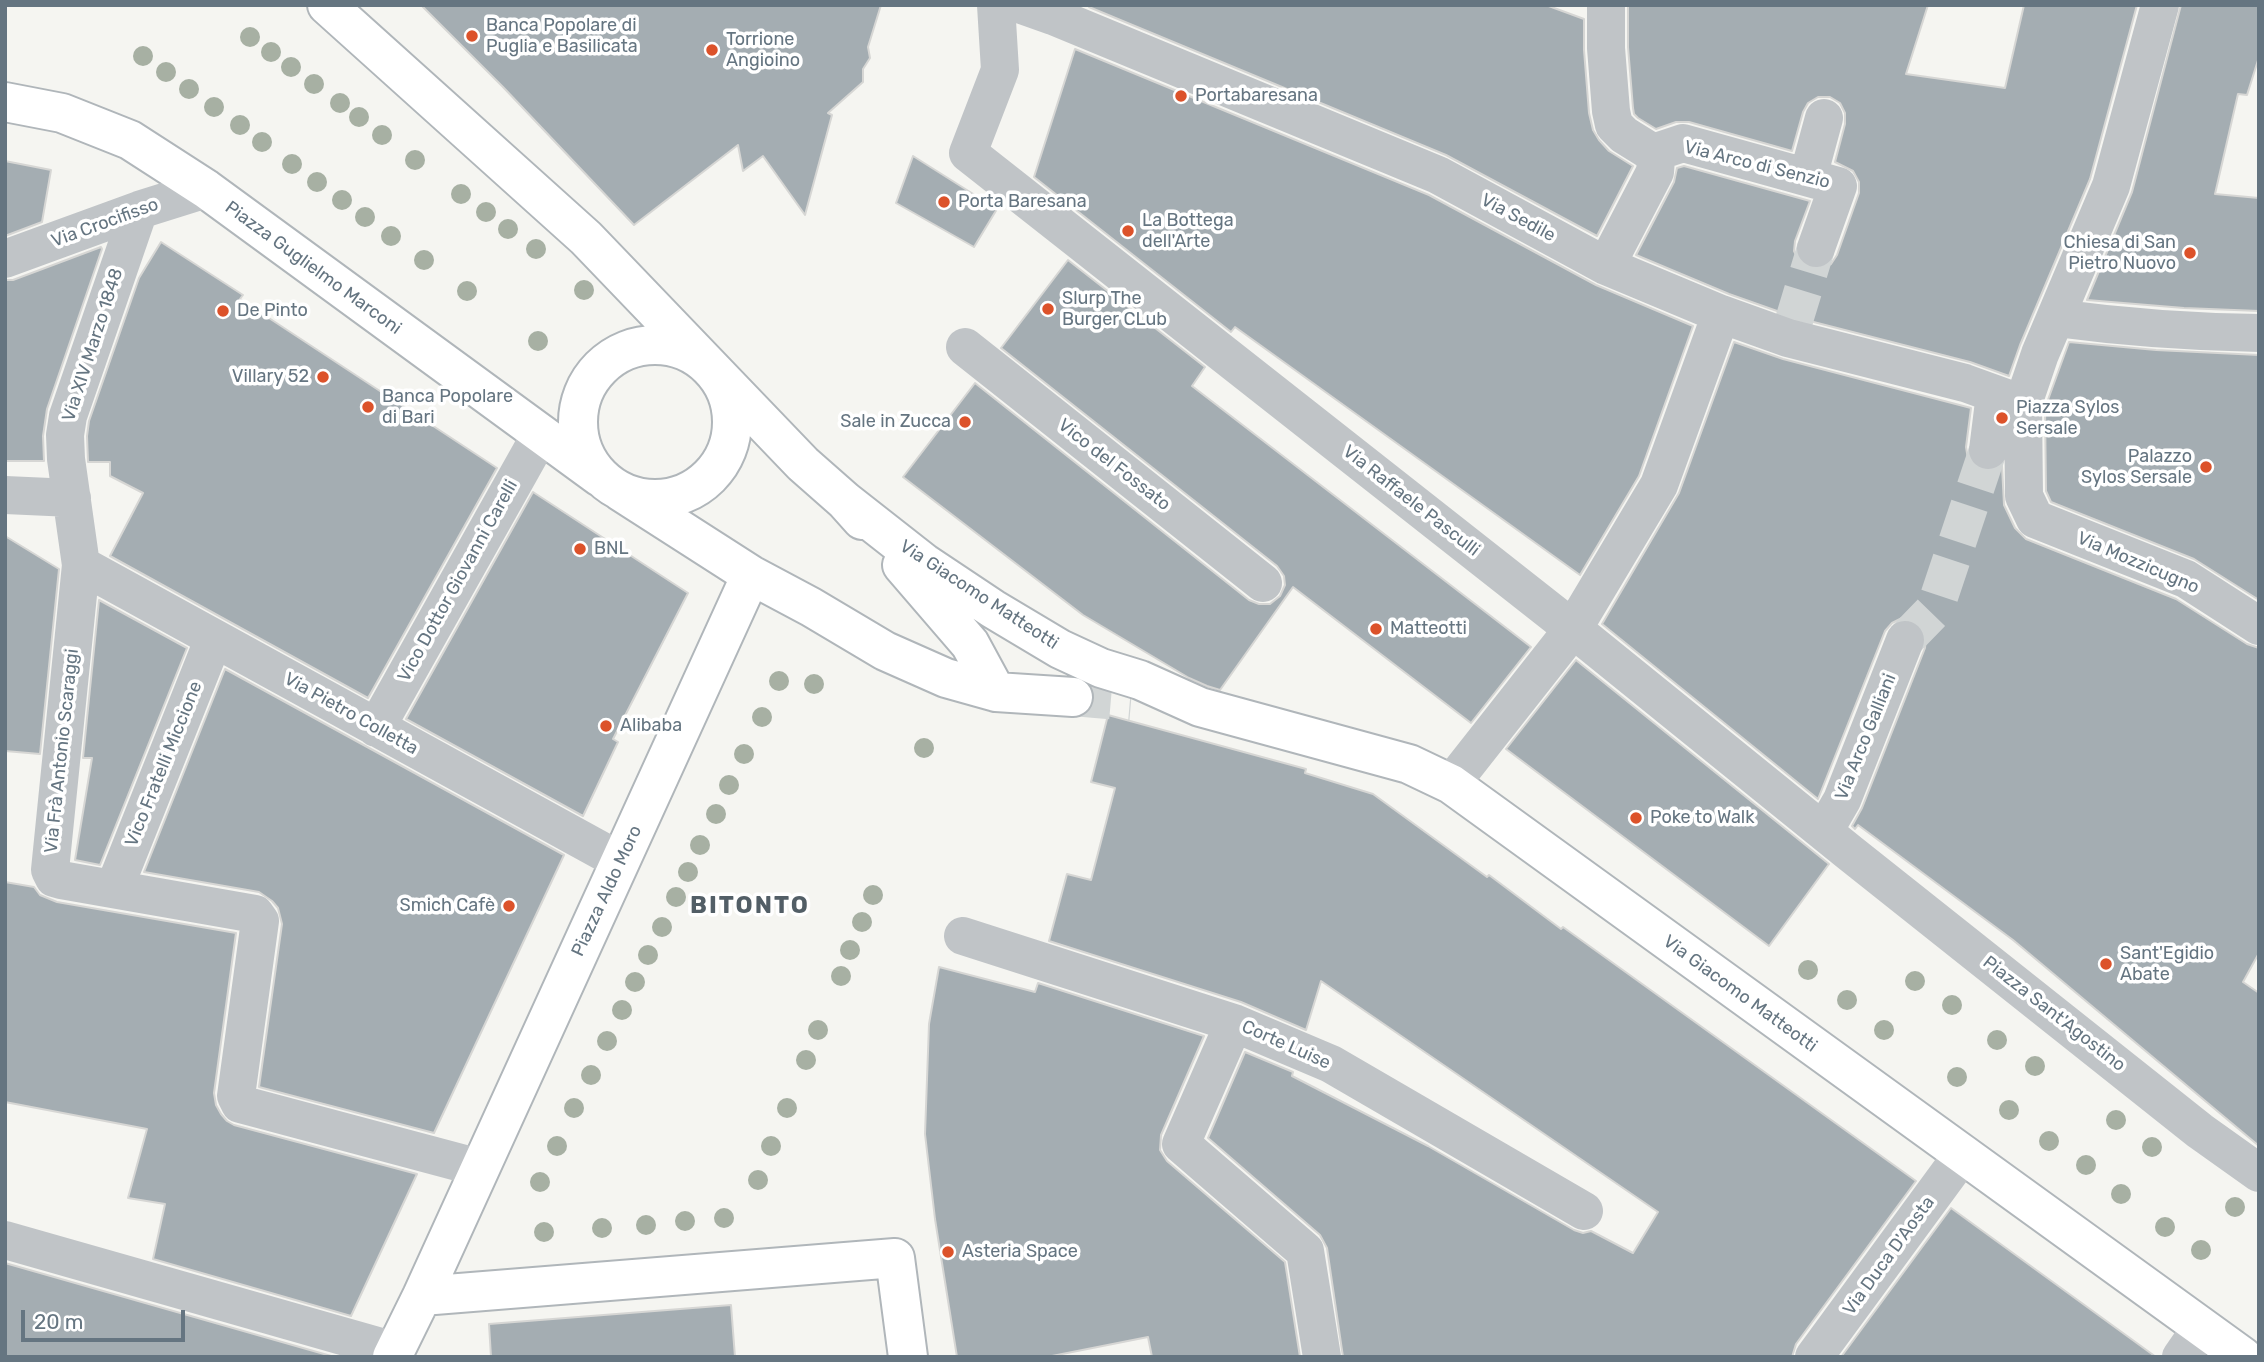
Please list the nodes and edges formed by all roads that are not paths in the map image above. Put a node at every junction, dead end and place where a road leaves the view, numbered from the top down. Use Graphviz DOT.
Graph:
graph roads {
  1 [pos="327,5"];
  2 [pos="996,5"];
  3 [pos="1022,5"];
  4 [pos="1606,5"];
  5 [pos="2160,5"];
  6 [pos="5,102"];
  7 [pos="1824,118"];
  8 [pos="1653,153"];
  9 [pos="1808,177"];
  10 [pos="206,189"];
  11 [pos="139,210"];
  12 [pos="1816,248"];
  13 [pos="5,259"];
  14 [pos="1606,266"];
  15 [pos="1721,314"];
  16 [pos="2056,318"];
  17 [pos="2259,332"];
  18 [pos="965,347"];
  19 [pos="711,369"];
  20 [pos="2009,399"];
  21 [pos="541,434"];
  22 [pos="1988,450"];
  23 [pos="610,484"];
  24 [pos="5,495"];
  25 [pos="72,498"];
  26 [pos="845,501"];
  27 [pos="82,565"];
  28 [pos="751,575"];
  29 [pos="1263,583"];
  30 [pos="2259,626"];
  31 [pos="1573,629"];
  32 [pos="214,638"];
  33 [pos="1905,640"];
  34 [pos="996,692"];
  35 [pos="1073,697"];
  36 [pos="1131,702"];
  37 [pos="1200,707"];
  38 [pos="376,727"];
  39 [pos="1451,784"];
  40 [pos="1837,842"];
  41 [pos="620,861"];
  42 [pos="114,889"];
  43 [pos="963,936"];
  44 [pos="1234,1023"];
  45 [pos="1963,1154"];
  46 [pos="480,1168"];
  47 [pos="2259,1173"];
  48 [pos="1584,1210"];
  49 [pos="5,1240"];
  50 [pos="422,1296"];
  51 [pos="2191,1342"];
  52 [pos="393,1354"];
  53 [pos="908,1357"];
  54 [pos="1322,1357"];
  55 [pos="1814,1357"];
  56 [pos="2243,1357"];
  1 -- 19 [label="street, Piazza Guglielmo Marconi"];
  2 -- 31 [label="street, Via Raffaele Pasculli"];
  3 -- 14 [label="street, Via Sedile"];
  4 -- 8 [label="street"];
  5 -- 16 [label="street"];
  6 -- 10 [label="street, Piazza Guglielmo Marconi"];
  7 -- 9 [label="street"];
  8 -- 9 [label="street, Via Arco di Senzio"];
  8 -- 14 [label="street"];
  9 -- 12 [label="street, Via Arco di Senzio"];
  10 -- 11 [label="street, Via Crocifisso"];
  10 -- 21 [label="street, Piazza Guglielmo Marconi"];
  11 -- 13 [label="street, Via Crocifisso"];
  11 -- 25 [label="street, Via XIV Marzo 1848"];
  14 -- 15 [label="street, Via Sedile"];
  15 -- 20 [label="street, Via Sedile"];
  15 -- 31 [label="street"];
  16 -- 17 [label="street"];
  16 -- 20 [label="street"];
  18 -- 29 [label="street, Vico del Fossato"];
  19 -- 23 [label="street, Piazza Guglielmo Marconi"];
  19 -- 23 [label="street, Piazza Guglielmo Marconi"];
  19 -- 26 [label="street, Piazza Guglielmo Marconi"];
  20 -- 22 [label="street"];
  20 -- 30 [label="street, Via Mozzicugno"];
  21 -- 23 [label="street, Piazza Guglielmo Marconi"];
  21 -- 38 [label="street, Vico Dottor Giovanni Carelli"];
  23 -- 28 [label="street, Piazza Guglielmo Marconi"];
  24 -- 25 [label="street"];
  25 -- 27 [label="street, Via XIV Marzo 1848"];
  26 -- 34 [label="street"];
  26 -- 37 [label="street, Via Giacomo Matteotti"];
  27 -- 32 [label="street, Via Pietro Colletta"];
  27 -- 42 [label="street, Via Frà Antonio Scaraggi"];
  28 -- 34 [label="street"];
  28 -- 41 [label="street, Piazza Aldo Moro"];
  31 -- 39 [label="street"];
  31 -- 40 [label="street, Via Raffaele Pasculli"];
  32 -- 38 [label="street, Via Pietro Colletta"];
  32 -- 42 [label="street, Vico Fratelli Miccione"];
  33 -- 40 [label="street, Via Arco Galliani"];
  34 -- 35 [label="street"];
  36 -- 37 [label="street, Via Giacomo Matteotti"];
  37 -- 39 [label="street, Via Giacomo Matteotti"];
  38 -- 41 [label="street, Via Pietro Colletta"];
  39 -- 45 [label="street, Via Giacomo Matteotti"];
  40 -- 47 [label="street, Piazza Sant'Agostino"];
  41 -- 46 [label="street, Piazza Aldo Moro"];
  42 -- 46 [label="street, Via Frà Antonio Scaraggi"];
  43 -- 44 [label="street, Corte Luise"];
  44 -- 48 [label="street, Corte Luise"];
  44 -- 54 [label="street"];
  45 -- 51 [label="street, Via Giacomo Matteotti"];
  45 -- 55 [label="street, Via Duca D'Aosta"];
  46 -- 50 [label="street, Piazza Aldo Moro"];
  49 -- 52 [label="street"];
  50 -- 52 [label="street, Piazza Aldo Moro"];
  50 -- 53 [label="street"];
  51 -- 56 [label="street, Via Giacomo Matteotti"];
}
